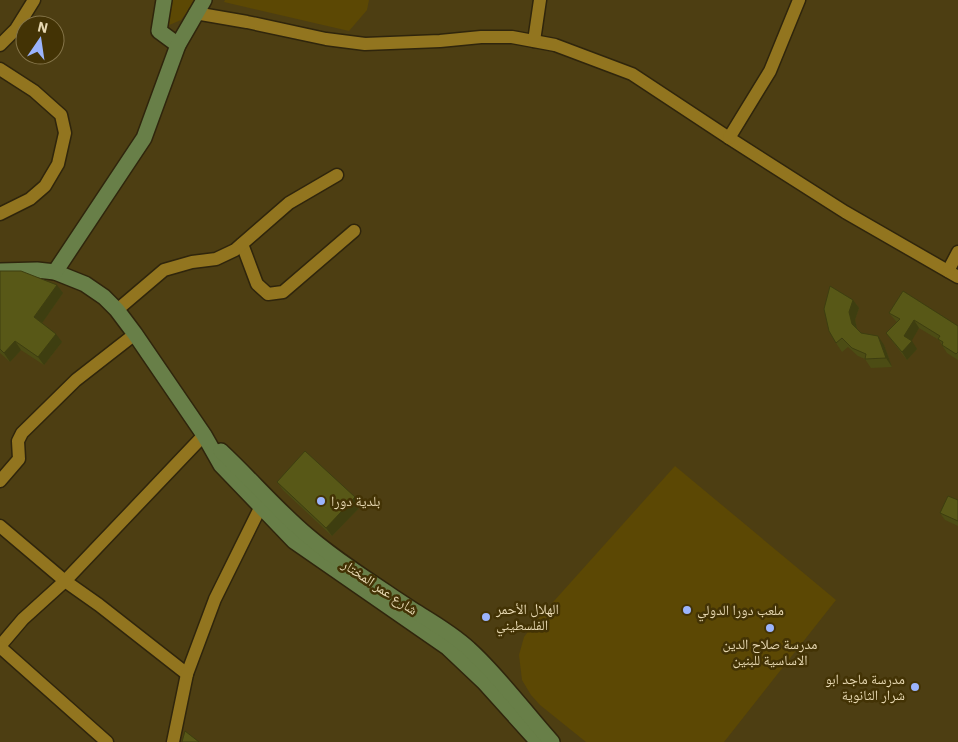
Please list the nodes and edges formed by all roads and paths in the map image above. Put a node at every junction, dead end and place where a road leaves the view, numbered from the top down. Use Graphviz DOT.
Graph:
graph roads {
  1 [pos="34,0"];
  2 [pos="164,0"];
  3 [pos="204,0"];
  4 [pos="540,0"];
  5 [pos="799,0"];
  6 [pos="195,14"];
  7 [pos="534,41"];
  8 [pos="0,45"];
  9 [pos="178,45"];
  10 [pos="0,69"];
  11 [pos="729,138"];
  12 [pos="337,175"];
  13 [pos="0,214"];
  14 [pos="354,231"];
  15 [pos="242,244"];
  16 [pos="958,252"];
  17 [pos="0,271"];
  18 [pos="55,272"];
  19 [pos="953,274"];
  20 [pos="116,310"];
  21 [pos="135,334"];
  22 [pos="204,435"];
  23 [pos="0,481"];
  24 [pos="261,506"];
  25 [pos="0,526"];
  26 [pos="65,581"];
  27 [pos="0,647"];
  28 [pos="187,674"];
  29 [pos="107,742"];
  30 [pos="173,742"];
  31 [pos="538,742"];
  32 [pos="552,742"];
  1 -- 8 [label="street"];
  2 -- 9 [label="main road"];
  3 -- 6 [label="main road"];
  4 -- 7 [label="street"];
  5 -- 11 [label="street"];
  6 -- 7 [label="street"];
  6 -- 9 [label="main road"];
  7 -- 11 [label="street"];
  9 -- 18 [label="main road"];
  10 -- 13 [label="street"];
  11 -- 19 [label="street"];
  12 -- 15 [label="street"];
  14 -- 15 [label="street"];
  15 -- 20 [label="street"];
  16 -- 19 [label="street"];
  17 -- 18 [label="main road, شارع عمر المختار"];
  18 -- 20 [label="main road, شارع عمر المختار"];
  20 -- 21 [label="main road, شارع عمر المختار"];
  21 -- 22 [label="main road, شارع عمر المختار"];
  21 -- 23 [label="street"];
  22 -- 24 [label="main road, شارع عمر المختار"];
  22 -- 26 [label="street"];
  22 -- 32 [label="main road, شارع عمر المختار"];
  24 -- 28 [label="street"];
  24 -- 31 [label="main road, شارع عمر المختار"];
  25 -- 26 [label="street"];
  26 -- 27 [label="street"];
  26 -- 28 [label="street"];
  27 -- 29 [label="street"];
  28 -- 30 [label="street"];
}
